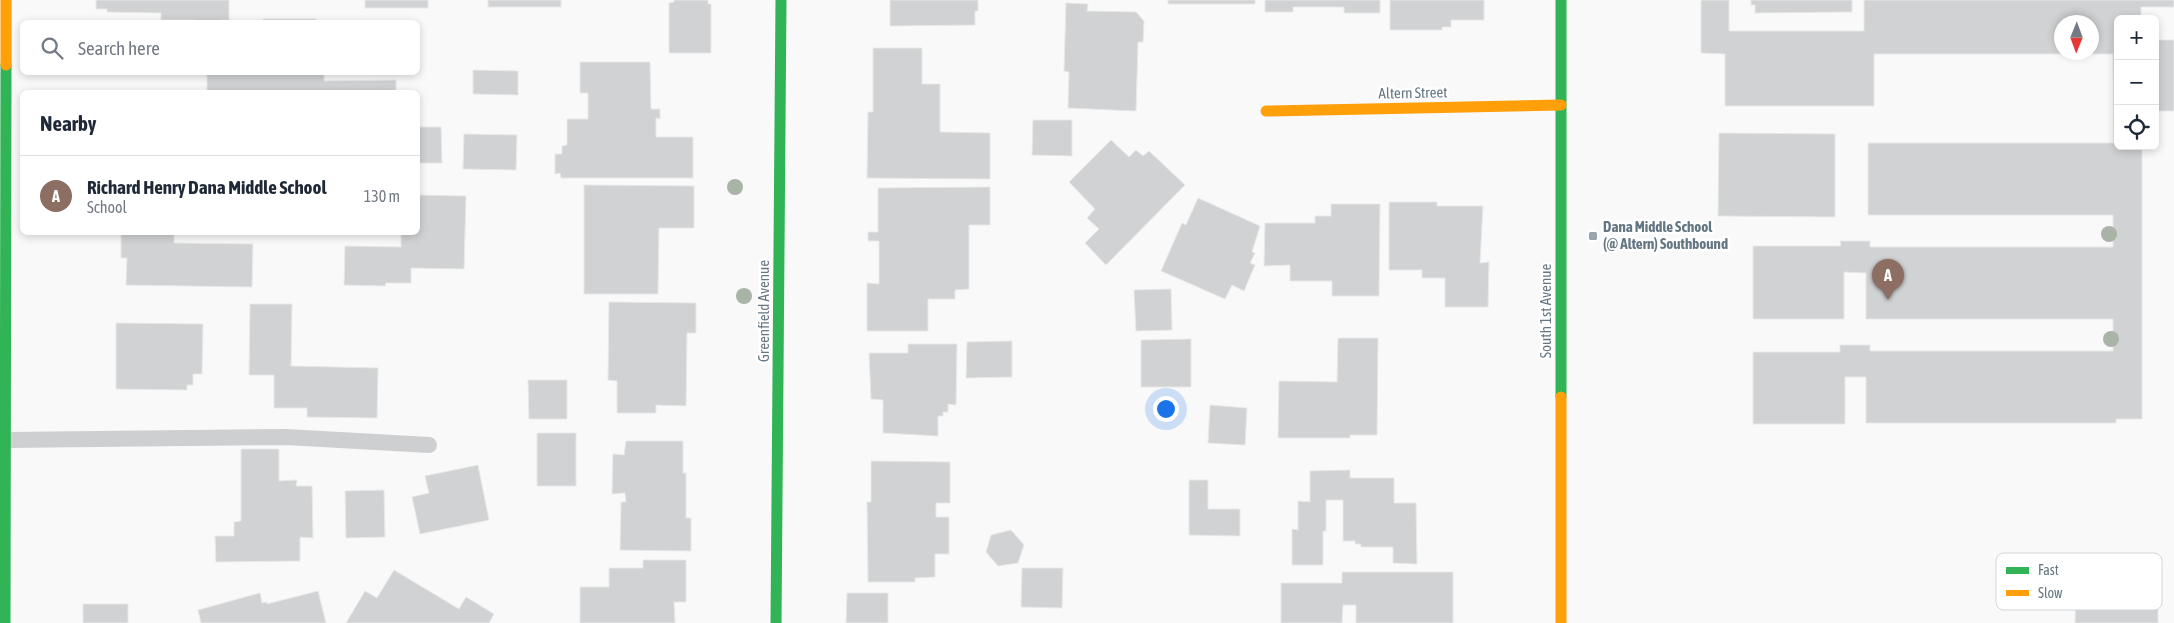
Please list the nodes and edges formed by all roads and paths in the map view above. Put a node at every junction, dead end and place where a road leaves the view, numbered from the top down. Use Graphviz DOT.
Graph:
graph roads {
  1 [pos="6,0"];
  2 [pos="781,0"];
  3 [pos="1561,0"];
  4 [pos="1561,105"];
  5 [pos="1266,111"];
  6 [pos="6,440"];
  7 [pos="429,445"];
  8 [pos="3,520"];
  9 [pos="5,623"];
  10 [pos="776,623"];
  11 [pos="1561,623"];
  1 -- 6 [label="street"];
  2 -- 10 [label="street, Greenfield Avenue"];
  3 -- 4 [label="street, South 1st Avenue"];
  4 -- 5 [label="street, Altern Street"];
  4 -- 11 [label="street, South 1st Avenue"];
  6 -- 7 [label="lane"];
  6 -- 8 [label="street"];
  8 -- 9 [label="street"];
}
